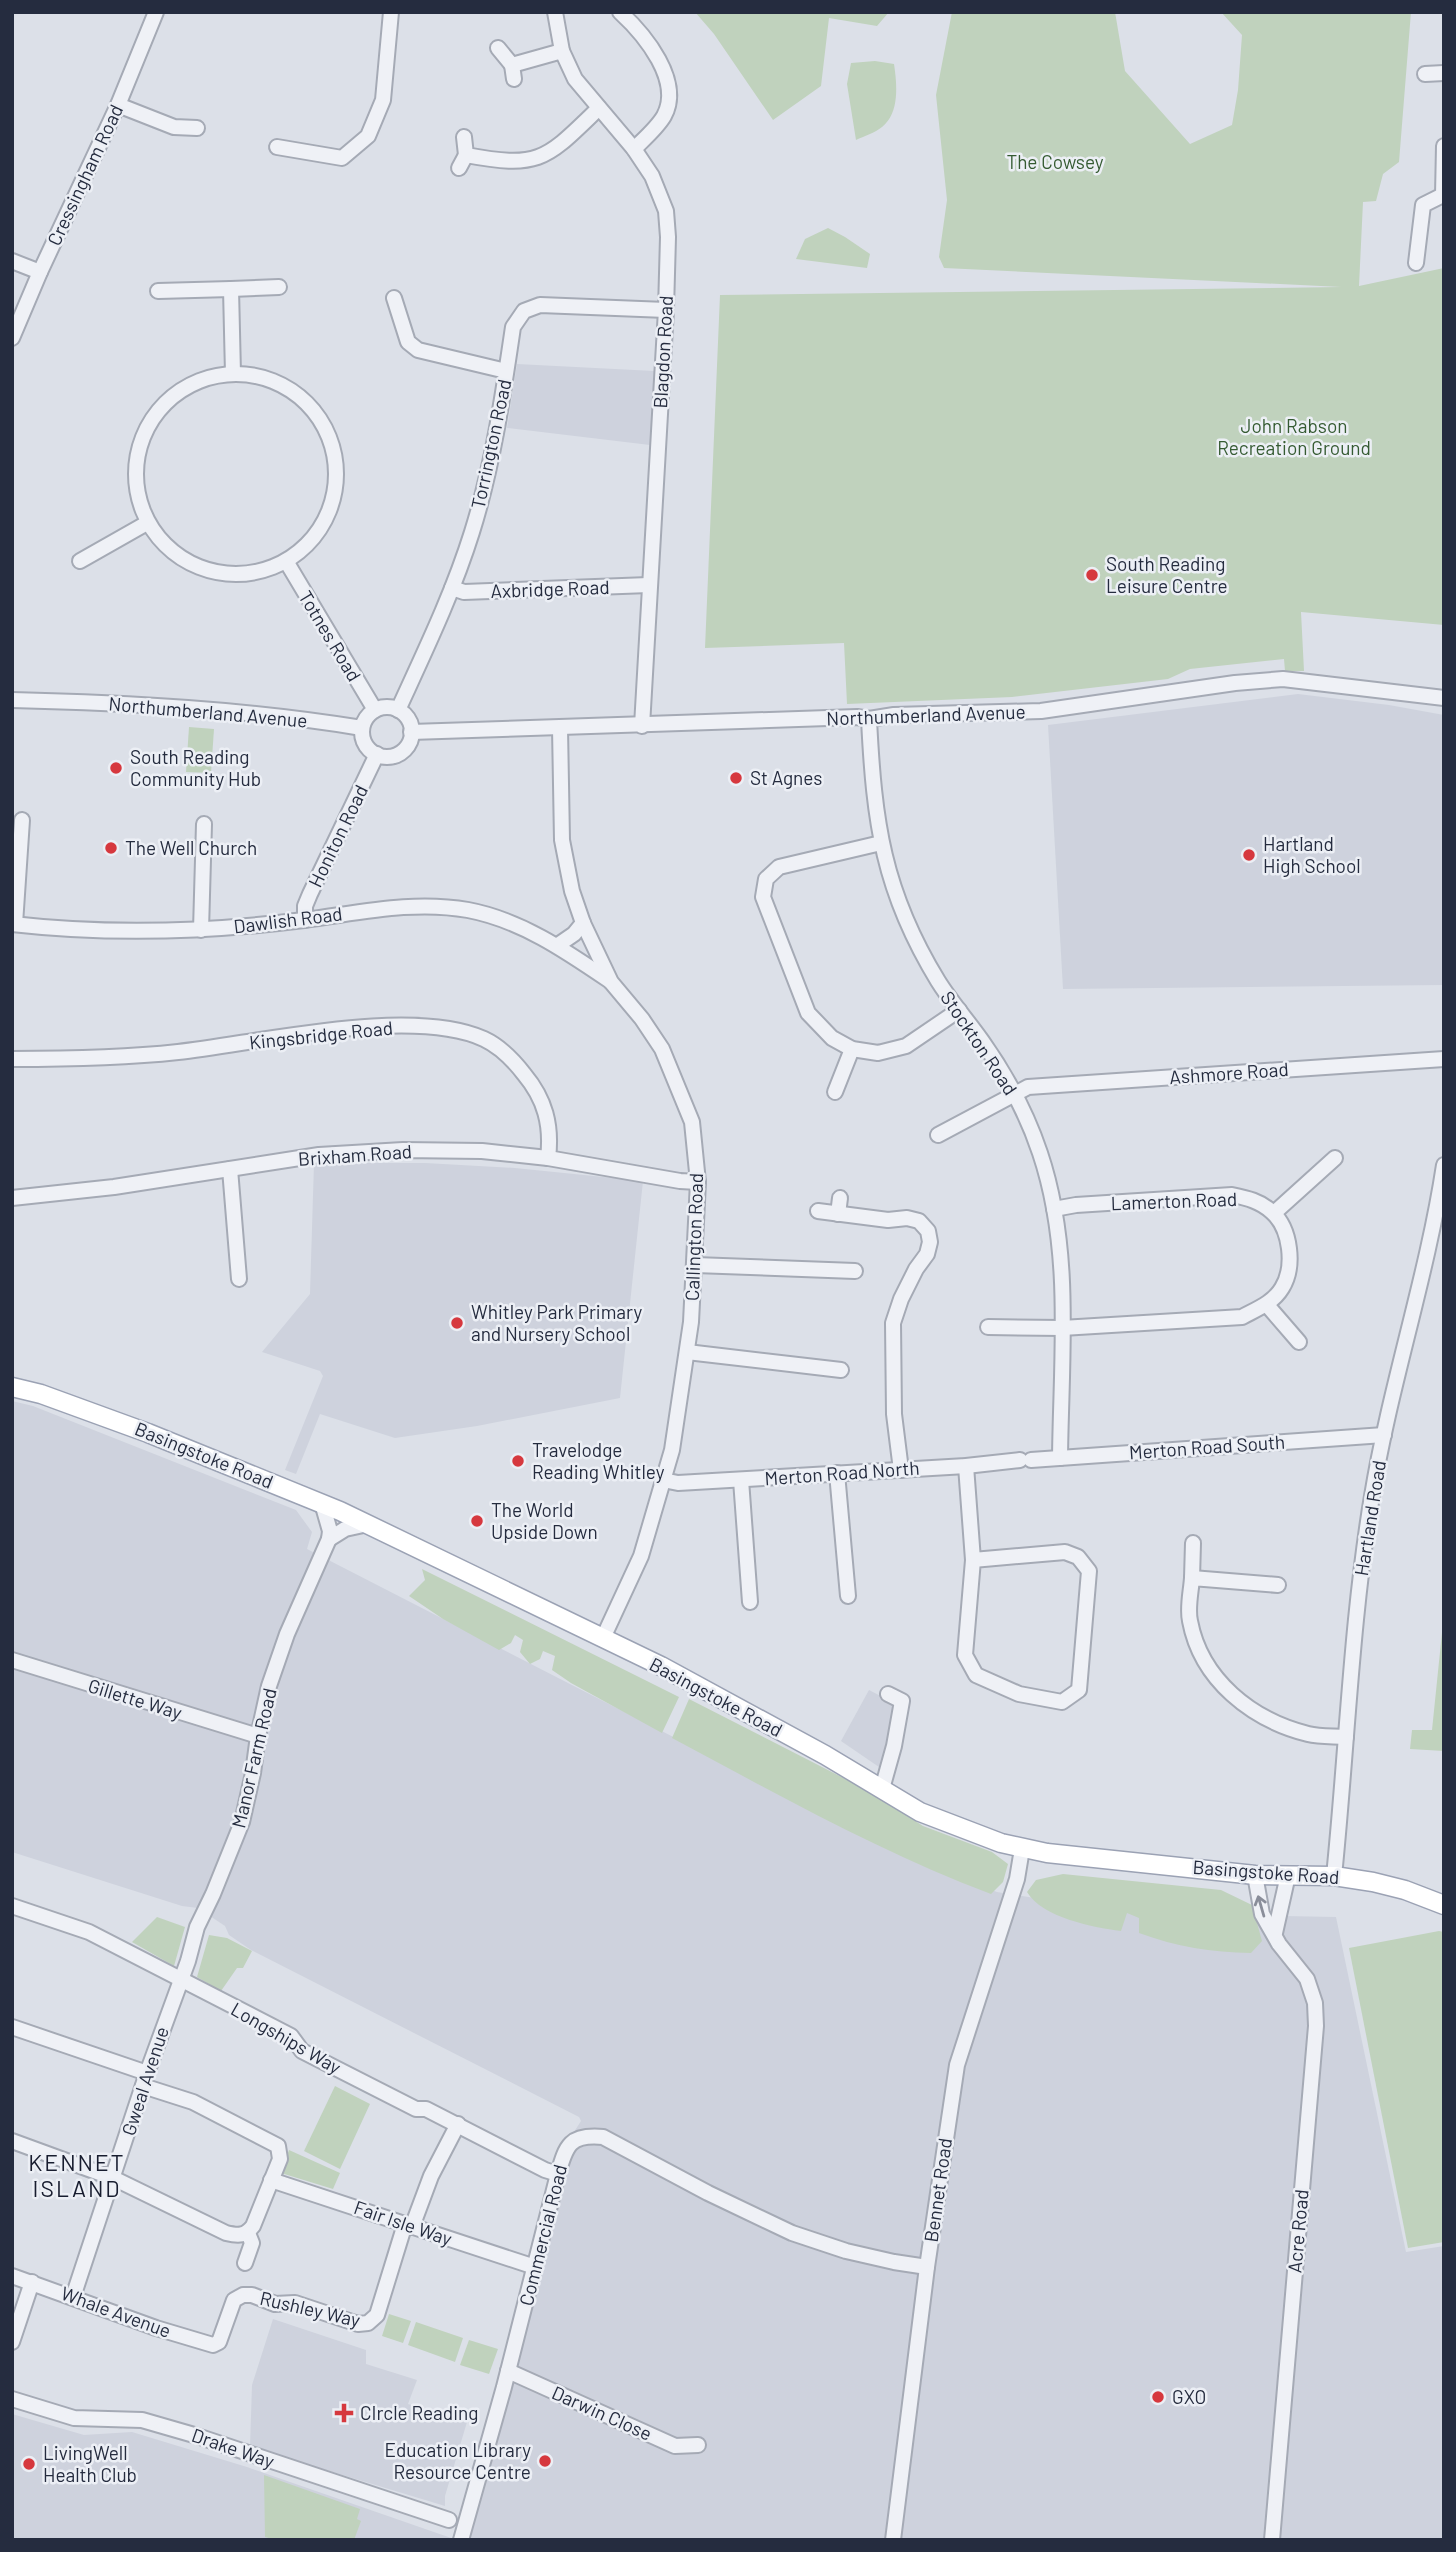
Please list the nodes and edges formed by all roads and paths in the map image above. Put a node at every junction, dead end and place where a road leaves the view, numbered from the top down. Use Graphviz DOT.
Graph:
graph roads {
  1 [pos="156,12"];
  2 [pos="391,12"];
  3 [pos="555,12"];
  4 [pos="620,12"];
  5 [pos="498,48"];
  6 [pos="562,51"];
  7 [pos="1425,74"];
  8 [pos="1444,74"];
  9 [pos="118,105"];
  10 [pos="599,108"];
  11 [pos="197,128"];
  12 [pos="464,137"];
  13 [pos="1444,146"];
  14 [pos="277,147"];
  15 [pos="634,149"];
  16 [pos="1443,195"];
  17 [pos="12,261"];
  18 [pos="1416,264"];
  19 [pos="40,272"];
  20 [pos="279,288"];
  21 [pos="231,289"];
  22 [pos="158,291"];
  23 [pos="394,298"];
  24 [pos="666,310"];
  25 [pos="12,338"];
  26 [pos="506,371"];
  27 [pos="233,374"];
  28 [pos="147,523"];
  29 [pos="80,561"];
  30 [pos="286,561"];
  31 [pos="649,585"];
  32 [pos="452,588"];
  33 [pos="1441,699"];
  34 [pos="12,700"];
  35 [pos="375,710"];
  36 [pos="398,710"];
  37 [pos="869,719"];
  38 [pos="642,726"];
  39 [pos="362,728"];
  40 [pos="560,728"];
  41 [pos="411,732"];
  42 [pos="377,754"];
  43 [pos="22,820"];
  44 [pos="204,824"];
  45 [pos="881,844"];
  46 [pos="305,920"];
  47 [pos="583,923"];
  48 [pos="14,924"];
  49 [pos="201,930"];
  50 [pos="558,945"];
  51 [pos="611,982"];
  52 [pos="959,1010"];
  53 [pos="852,1049"];
  54 [pos="12,1059"];
  55 [pos="1444,1059"];
  56 [pos="835,1093"];
  57 [pos="1016,1095"];
  58 [pos="938,1135"];
  59 [pos="548,1158"];
  60 [pos="1335,1158"];
  61 [pos="1444,1167"];
  62 [pos="230,1169"];
  63 [pos="698,1182"];
  64 [pos="12,1198"];
  65 [pos="841,1198"];
  66 [pos="1054,1209"];
  67 [pos="818,1211"];
  68 [pos="1274,1213"];
  69 [pos="838,1214"];
  70 [pos="695,1265"];
  71 [pos="855,1271"];
  72 [pos="239,1279"];
  73 [pos="1266,1305"];
  74 [pos="988,1327"];
  75 [pos="1062,1328"];
  76 [pos="1299,1342"];
  77 [pos="687,1352"];
  78 [pos="841,1370"];
  79 [pos="12,1387"];
  80 [pos="1384,1435"];
  81 [pos="1060,1458"];
  82 [pos="1025,1460"];
  83 [pos="966,1466"];
  84 [pos="901,1470"];
  85 [pos="837,1473"];
  86 [pos="663,1480"];
  87 [pos="741,1480"];
  88 [pos="322,1503"];
  89 [pos="368,1524"];
  90 [pos="329,1539"];
  91 [pos="1193,1543"];
  92 [pos="973,1560"];
  93 [pos="1192,1578"];
  94 [pos="1278,1585"];
  95 [pos="848,1595"];
  96 [pos="750,1602"];
  97 [pos="603,1638"];
  98 [pos="12,1660"];
  99 [pos="888,1693"];
  100 [pos="258,1736"];
  101 [pos="1346,1737"];
  102 [pos="882,1789"];
  103 [pos="1023,1849"];
  104 [pos="1255,1875"];
  105 [pos="1288,1875"];
  106 [pos="1334,1876"];
  107 [pos="1444,1905"];
  108 [pos="12,1906"];
  109 [pos="1275,1933"];
  110 [pos="180,1978"];
  111 [pos="12,2027"];
  112 [pos="145,2080"];
  113 [pos="458,2124"];
  114 [pos="12,2141"];
  115 [pos="558,2174"];
  116 [pos="113,2178"];
  117 [pos="271,2180"];
  118 [pos="408,2226"];
  119 [pos="248,2233"];
  120 [pos="245,2263"];
  121 [pos="535,2267"];
  122 [pos="928,2267"];
  123 [pos="12,2276"];
  124 [pos="32,2282"];
  125 [pos="73,2297"];
  126 [pos="12,2342"];
  127 [pos="219,2342"];
  128 [pos="508,2371"];
  129 [pos="12,2399"];
  130 [pos="698,2445"];
  131 [pos="449,2520"];
  132 [pos="461,2540"];
  133 [pos="893,2540"];
  134 [pos="1272,2540"];
  1 -- 9 [label="street, Cressingham Road"];
  2 -- 14 [label="street"];
  3 -- 6 [label="street, Blagdon Road"];
  4 -- 15 [label="street"];
  5 -- 6 [label="street"];
  6 -- 10 [label="street, Blagdon Road"];
  7 -- 8 [label="street"];
  9 -- 11 [label="street"];
  9 -- 19 [label="street, Cressingham Road"];
  10 -- 12 [label="street"];
  10 -- 15 [label="street, Blagdon Road"];
  13 -- 16 [label="street"];
  15 -- 24 [label="street, Blagdon Road"];
  16 -- 18 [label="street"];
  17 -- 19 [label="street"];
  19 -- 25 [label="street, Cressingham Road"];
  20 -- 21 [label="street"];
  21 -- 22 [label="street"];
  21 -- 27 [label="street"];
  23 -- 26 [label="street"];
  24 -- 26 [label="street, Torrington Road"];
  24 -- 31 [label="street, Blagdon Road"];
  26 -- 32 [label="street, Torrington Road"];
  27 -- 28 [label="street"];
  27 -- 30 [label="street"];
  28 -- 29 [label="street"];
  28 -- 30 [label="street"];
  30 -- 35 [label="street, Totnes Road"];
  31 -- 32 [label="street, Axbridge Road"];
  31 -- 38 [label="street, Blagdon Road"];
  32 -- 36 [label="street, Torrington Road"];
  33 -- 37 [label="street, Northumberland Avenue"];
  34 -- 39 [label="street, Northumberland Avenue"];
  35 -- 36 [label="street"];
  35 -- 39 [label="street"];
  36 -- 41 [label="street"];
  37 -- 38 [label="street, Northumberland Avenue"];
  37 -- 45 [label="street, Stockton Road"];
  38 -- 40 [label="street, Northumberland Avenue"];
  39 -- 42 [label="street"];
  40 -- 41 [label="street, Northumberland Avenue"];
  40 -- 47 [label="street, Callington Road"];
  41 -- 42 [label="street"];
  42 -- 46 [label="street, Honiton Road"];
  43 -- 48 [label="street"];
  44 -- 49 [label="street"];
  45 -- 52 [label="street, Stockton Road"];
  45 -- 53 [label="street"];
  46 -- 49 [label="street, Dawlish Road"];
  46 -- 50 [label="street, Dawlish Road"];
  47 -- 50 [label="street"];
  47 -- 51 [label="street, Callington Road"];
  48 -- 49 [label="street, Dawlish Road"];
  50 -- 51 [label="street, Dawlish Road"];
  51 -- 63 [label="street, Callington Road"];
  52 -- 53 [label="street"];
  52 -- 57 [label="street, Stockton Road"];
  53 -- 56 [label="street"];
  54 -- 59 [label="street, Kingsbridge Road"];
  55 -- 57 [label="street, Ashmore Road"];
  57 -- 58 [label="street, Ashmore Road"];
  57 -- 66 [label="street, Stockton Road"];
  59 -- 62 [label="street, Brixham Road"];
  59 -- 63 [label="street, Brixham Road"];
  60 -- 68 [label="street"];
  61 -- 80 [label="street, Hartland Road"];
  62 -- 64 [label="street, Brixham Road"];
  62 -- 72 [label="street"];
  63 -- 70 [label="street, Callington Road"];
  65 -- 69 [label="street"];
  66 -- 68 [label="street, Lamerton Road"];
  66 -- 75 [label="street, Stockton Road"];
  67 -- 69 [label="street"];
  68 -- 73 [label="street"];
  69 -- 84 [label="street"];
  70 -- 71 [label="street"];
  70 -- 77 [label="street, Callington Road"];
  73 -- 75 [label="street"];
  73 -- 76 [label="street"];
  74 -- 75 [label="street"];
  75 -- 81 [label="street, Stockton Road"];
  77 -- 78 [label="street"];
  77 -- 86 [label="street, Callington Road"];
  79 -- 88 [label="main road, Basingstoke Road"];
  80 -- 81 [label="street, Merton Road South"];
  80 -- 101 [label="street, Hartland Road"];
  81 -- 82 [label="street, Merton Road South"];
  82 -- 83 [label="street, Merton Road North"];
  83 -- 84 [label="street, Merton Road North"];
  83 -- 92 [label="street"];
  84 -- 85 [label="street, Merton Road North"];
  85 -- 87 [label="street, Merton Road North"];
  85 -- 95 [label="street"];
  86 -- 87 [label="street, Merton Road North"];
  86 -- 97 [label="street, Callington Road"];
  87 -- 96 [label="street"];
  88 -- 89 [label="main road, Basingstoke Road"];
  88 -- 90 [label="street"];
  89 -- 90 [label="street"];
  89 -- 97 [label="main road, Basingstoke Road"];
  90 -- 100 [label="street, Manor Farm Road"];
  91 -- 93 [label="street"];
  92 -- 92 [label="street"];
  93 -- 94 [label="street"];
  93 -- 101 [label="street"];
  97 -- 102 [label="main road, Basingstoke Road"];
  98 -- 100 [label="street, Gillette Way"];
  99 -- 102 [label="street"];
  100 -- 110 [label="street, Manor Farm Road"];
  101 -- 106 [label="street, Hartland Road"];
  102 -- 103 [label="main road, Basingstoke Road"];
  103 -- 104 [label="main road, Basingstoke Road"];
  103 -- 122 [label="street, Bennet Road"];
  104 -- 105 [label="main road, Basingstoke Road"];
  109 -- 104 [label="street, Acre Road, one-way"];
  105 -- 106 [label="main road, Basingstoke Road"];
  105 -- 109 [label="street"];
  106 -- 107 [label="main road, Basingstoke Road"];
  108 -- 110 [label="street, Longships Way"];
  109 -- 134 [label="street, Acre Road"];
  110 -- 112 [label="street, Gweal Avenue"];
  110 -- 113 [label="street, Longships Way"];
  111 -- 112 [label="street"];
  112 -- 116 [label="street, Gweal Avenue"];
  112 -- 117 [label="street"];
  113 -- 115 [label="street, Longships Way"];
  113 -- 118 [label="street, Rushley Way"];
  114 -- 116 [label="street"];
  115 -- 121 [label="street, Commercial Road"];
  115 -- 122 [label="street, Commercial Road"];
  116 -- 119 [label="street"];
  116 -- 125 [label="street, Gweal Avenue"];
  117 -- 118 [label="street, Fair Isle Way"];
  117 -- 119 [label="street"];
  118 -- 121 [label="street, Fair Isle Way"];
  118 -- 127 [label="street, Rushley Way"];
  119 -- 120 [label="street"];
  121 -- 128 [label="street, Commercial Road"];
  122 -- 133 [label="street, Bennet Road"];
  123 -- 124 [label="street, Whale Avenue"];
  124 -- 125 [label="street, Whale Avenue"];
  124 -- 126 [label="street"];
  125 -- 127 [label="street, Whale Avenue"];
  128 -- 130 [label="street, Darwin Close"];
  128 -- 132 [label="street, Commercial Road"];
  129 -- 131 [label="street, Drake Way"];
}
